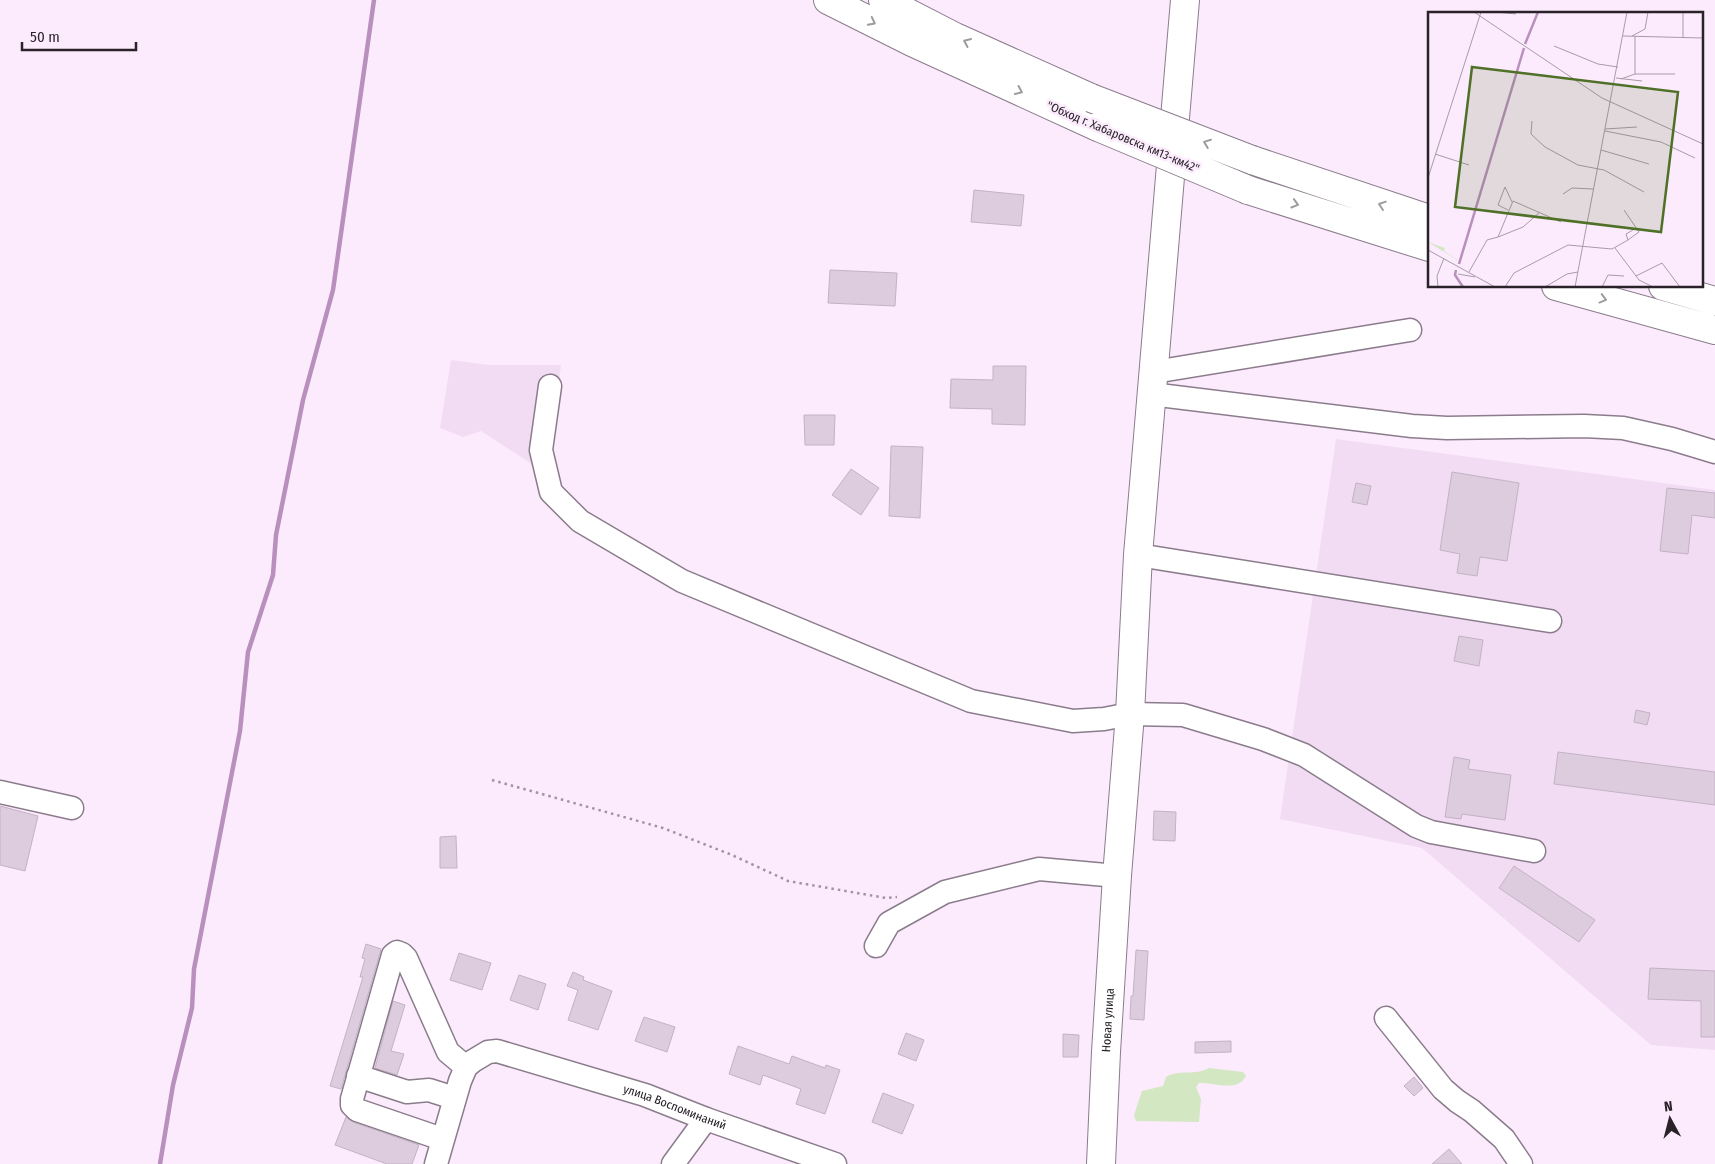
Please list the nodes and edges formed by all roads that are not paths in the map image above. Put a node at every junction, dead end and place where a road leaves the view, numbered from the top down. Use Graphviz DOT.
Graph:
graph roads {
  1 [pos="828,0"];
  2 [pos="883,0"];
  3 [pos="1185,0"];
  4 [pos="1428,219"];
  5 [pos="1428,247"];
  6 [pos="1563,288"];
  7 [pos="1670,288"];
  8 [pos="1715,301"];
  9 [pos="1410,330"];
  10 [pos="1715,330"];
  11 [pos="1152,383"];
  12 [pos="550,386"];
  13 [pos="1715,452"];
  14 [pos="1138,555"];
  15 [pos="1550,621"];
  16 [pos="1130,714"];
  17 [pos="0,792"];
  18 [pos="72,808"];
  19 [pos="1534,851"];
  20 [pos="1117,876"];
  21 [pos="876,946"];
  22 [pos="1386,1018"];
  23 [pos="466,1067"];
  24 [pos="358,1076"];
  25 [pos="454,1098"];
  26 [pos="706,1119"];
  27 [pos="442,1139"];
  28 [pos="436,1164"];
  29 [pos="673,1164"];
  30 [pos="835,1164"];
  31 [pos="1101,1164"];
  32 [pos="1521,1164"];
  1 -- 5 [label="main road, \"Обход г. Хабаровска км13-км42\", one-way, bridge"];
  4 -- 2 [label="main road, \"Обход г. Хабаровска км13-км42\", one-way, bridge"];
  3 -- 11 [label="main road, Новая улица"];
  6 -- 10 [label="main road, one-way"];
  7 -- 8 [label="main road"];
  9 -- 11 [label="street"];
  11 -- 13 [label="street"];
  11 -- 14 [label="main road, Новая улица"];
  12 -- 16 [label="street"];
  14 -- 15 [label="street"];
  14 -- 16 [label="main road, Новая улица"];
  16 -- 19 [label="street"];
  16 -- 20 [label="main road, Новая улица"];
  17 -- 18 [label="street"];
  20 -- 21 [label="street"];
  20 -- 31 [label="main road, Новая улица"];
  22 -- 32 [label="street"];
  23 -- 24 [label="street"];
  23 -- 25 [label="street"];
  23 -- 26 [label="street, улица Воспоминаний"];
  24 -- 25 [label="street"];
  24 -- 27 [label="street"];
  25 -- 27 [label="street"];
  26 -- 29 [label="street"];
  26 -- 30 [label="street, улица Воспоминаний"];
  27 -- 28 [label="street"];
}
